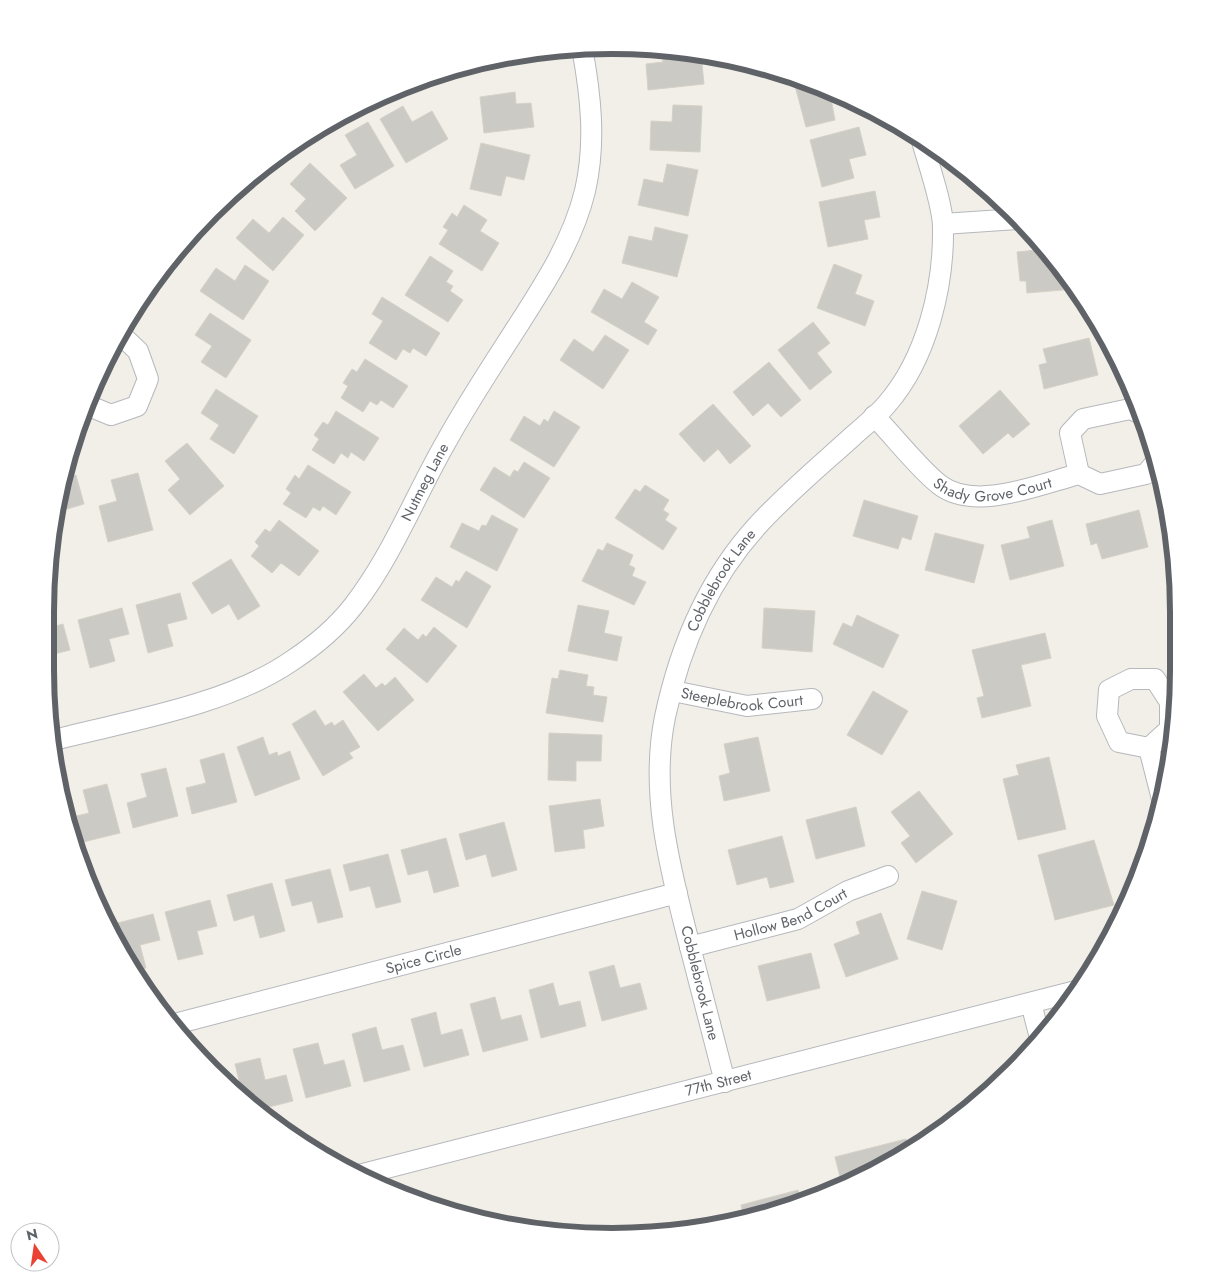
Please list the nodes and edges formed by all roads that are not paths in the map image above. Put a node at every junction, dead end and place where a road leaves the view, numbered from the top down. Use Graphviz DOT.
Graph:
graph roads {
  1 [pos="583,55"];
  2 [pos="925,150"];
  3 [pos="1009,220"];
  4 [pos="944,224"];
  5 [pos="126,339"];
  6 [pos="93,407"];
  7 [pos="1132,409"];
  8 [pos="874,416"];
  9 [pos="1151,468"];
  10 [pos="1079,474"];
  11 [pos="673,690"];
  12 [pos="812,699"];
  13 [pos="59,739"];
  14 [pos="1149,748"];
  15 [pos="1158,785"];
  16 [pos="888,876"];
  17 [pos="677,893"];
  18 [pos="690,947"];
  19 [pos="1067,993"];
  20 [pos="1031,1002"];
  21 [pos="180,1023"];
  22 [pos="1038,1031"];
  23 [pos="725,1082"];
  24 [pos="368,1173"];
  1 -- 13 [label="street, Nutmeg Lane"];
  2 -- 4 [label="street, Cobblebrook Lane"];
  3 -- 4 [label="street"];
  4 -- 8 [label="street, Cobblebrook Lane"];
  5 -- 6 [label="street"];
  7 -- 10 [label="street"];
  8 -- 10 [label="street, Shady Grove Court"];
  8 -- 11 [label="street, Cobblebrook Lane"];
  9 -- 10 [label="street"];
  11 -- 12 [label="street, Steeplebrook Court"];
  11 -- 17 [label="street, Cobblebrook Lane"];
  14 -- 15 [label="street"];
  16 -- 18 [label="street, Hollow Bend Court"];
  17 -- 18 [label="street, Cobblebrook Lane"];
  17 -- 21 [label="street, Spice Circle"];
  18 -- 23 [label="street, Cobblebrook Lane"];
  19 -- 20 [label="street, 77th Street"];
  20 -- 22 [label="street"];
  20 -- 23 [label="street, 77th Street"];
  23 -- 24 [label="street, 77th Street"];
}
